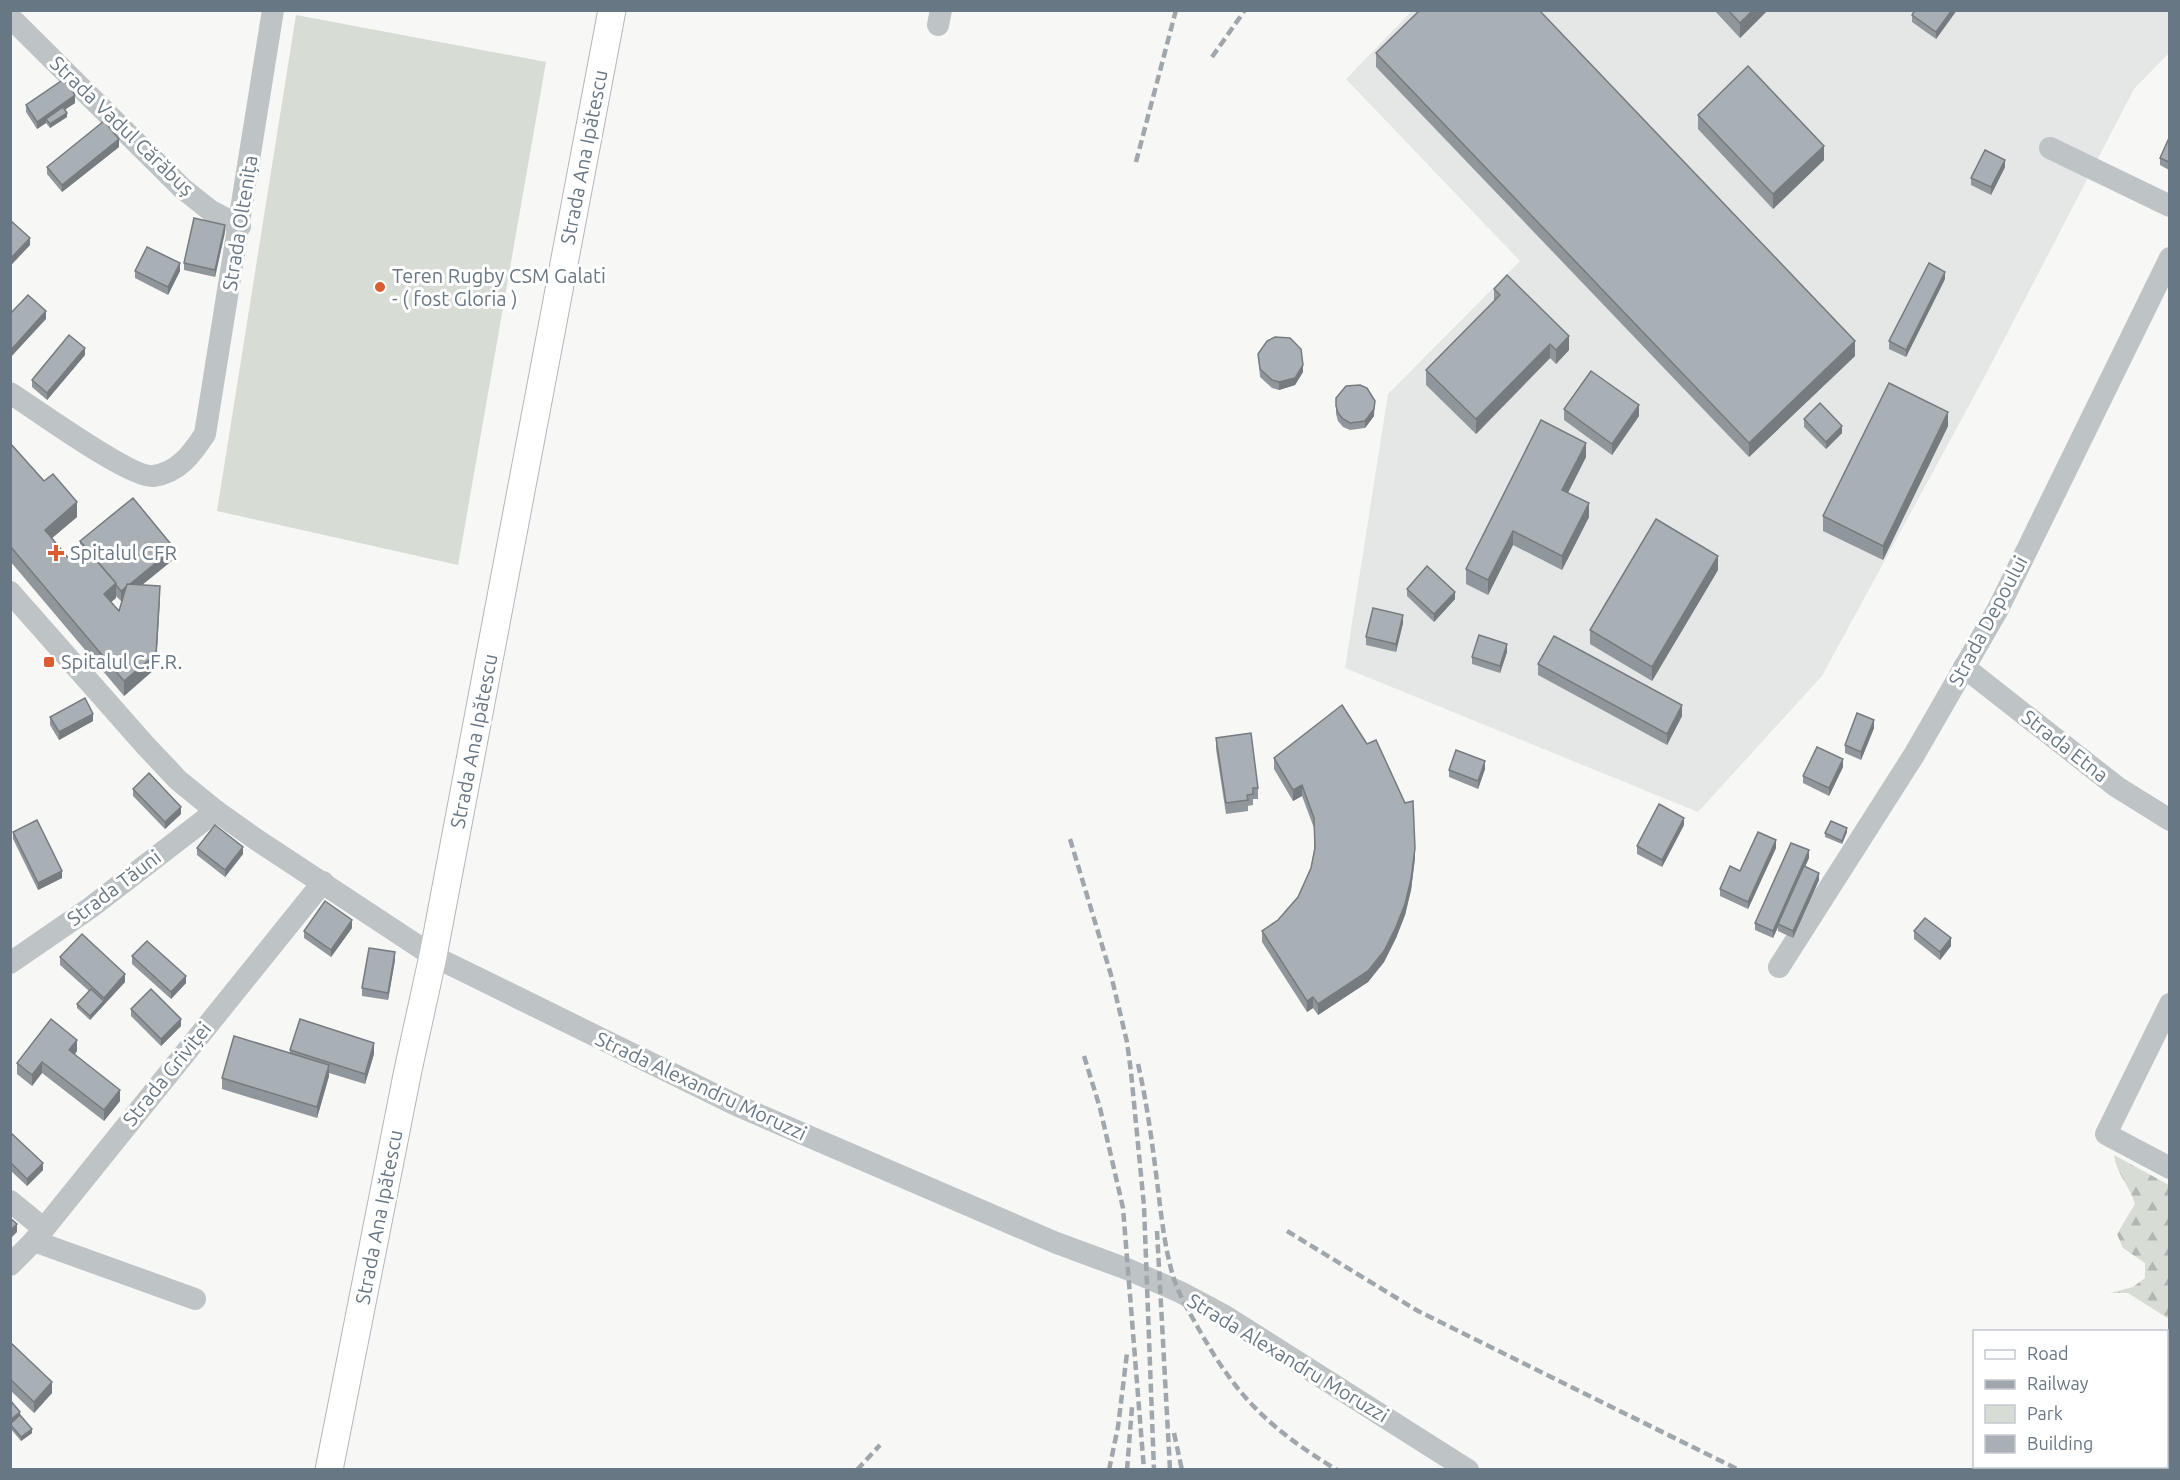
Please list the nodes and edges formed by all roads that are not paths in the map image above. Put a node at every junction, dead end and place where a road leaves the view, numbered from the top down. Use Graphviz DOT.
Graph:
graph roads {
  1 [pos="273,10"];
  2 [pos="612,10"];
  3 [pos="10,17"];
  4 [pos="2050,148"];
  5 [pos="2169,206"];
  6 [pos="240,226"];
  7 [pos="2169,258"];
  8 [pos="10,393"];
  9 [pos="10,592"];
  10 [pos="20,618"];
  11 [pos="1964,667"];
  12 [pos="216,811"];
  13 [pos="2169,820"];
  14 [pos="322,882"];
  15 [pos="433,956"];
  16 [pos="10,963"];
  17 [pos="1779,967"];
  18 [pos="2169,1004"];
  19 [pos="2169,1168"];
  20 [pos="10,1201"];
  21 [pos="38,1234"];
  22 [pos="10,1265"];
  23 [pos="195,1299"];
  24 [pos="329,1470"];
  25 [pos="1468,1470"];
  1 -- 6 [label="street, Strada Oltenița"];
  2 -- 15 [label="main road, Strada Ana Ipătescu"];
  3 -- 6 [label="street, Strada Vadul Cărăbuș"];
  4 -- 5 [label="street"];
  6 -- 8 [label="street, Strada Oltenița"];
  7 -- 11 [label="street, Strada Depoului"];
  9 -- 10 [label="street, Strada Alexandru Moruzzi"];
  10 -- 12 [label="street, Strada Alexandru Moruzzi"];
  11 -- 13 [label="street, Strada Etna"];
  11 -- 17 [label="street, Strada Depoului"];
  12 -- 14 [label="street, Strada Alexandru Moruzzi"];
  12 -- 16 [label="street, Strada Tăuni"];
  14 -- 15 [label="street, Strada Alexandru Moruzzi"];
  14 -- 21 [label="street, Strada Griviței"];
  15 -- 24 [label="main road, Strada Ana Ipătescu"];
  15 -- 25 [label="street, Strada Alexandru Moruzzi"];
  18 -- 19 [label="street"];
  20 -- 21 [label="street"];
  21 -- 22 [label="street, Strada Griviței"];
  21 -- 23 [label="street"];
}
